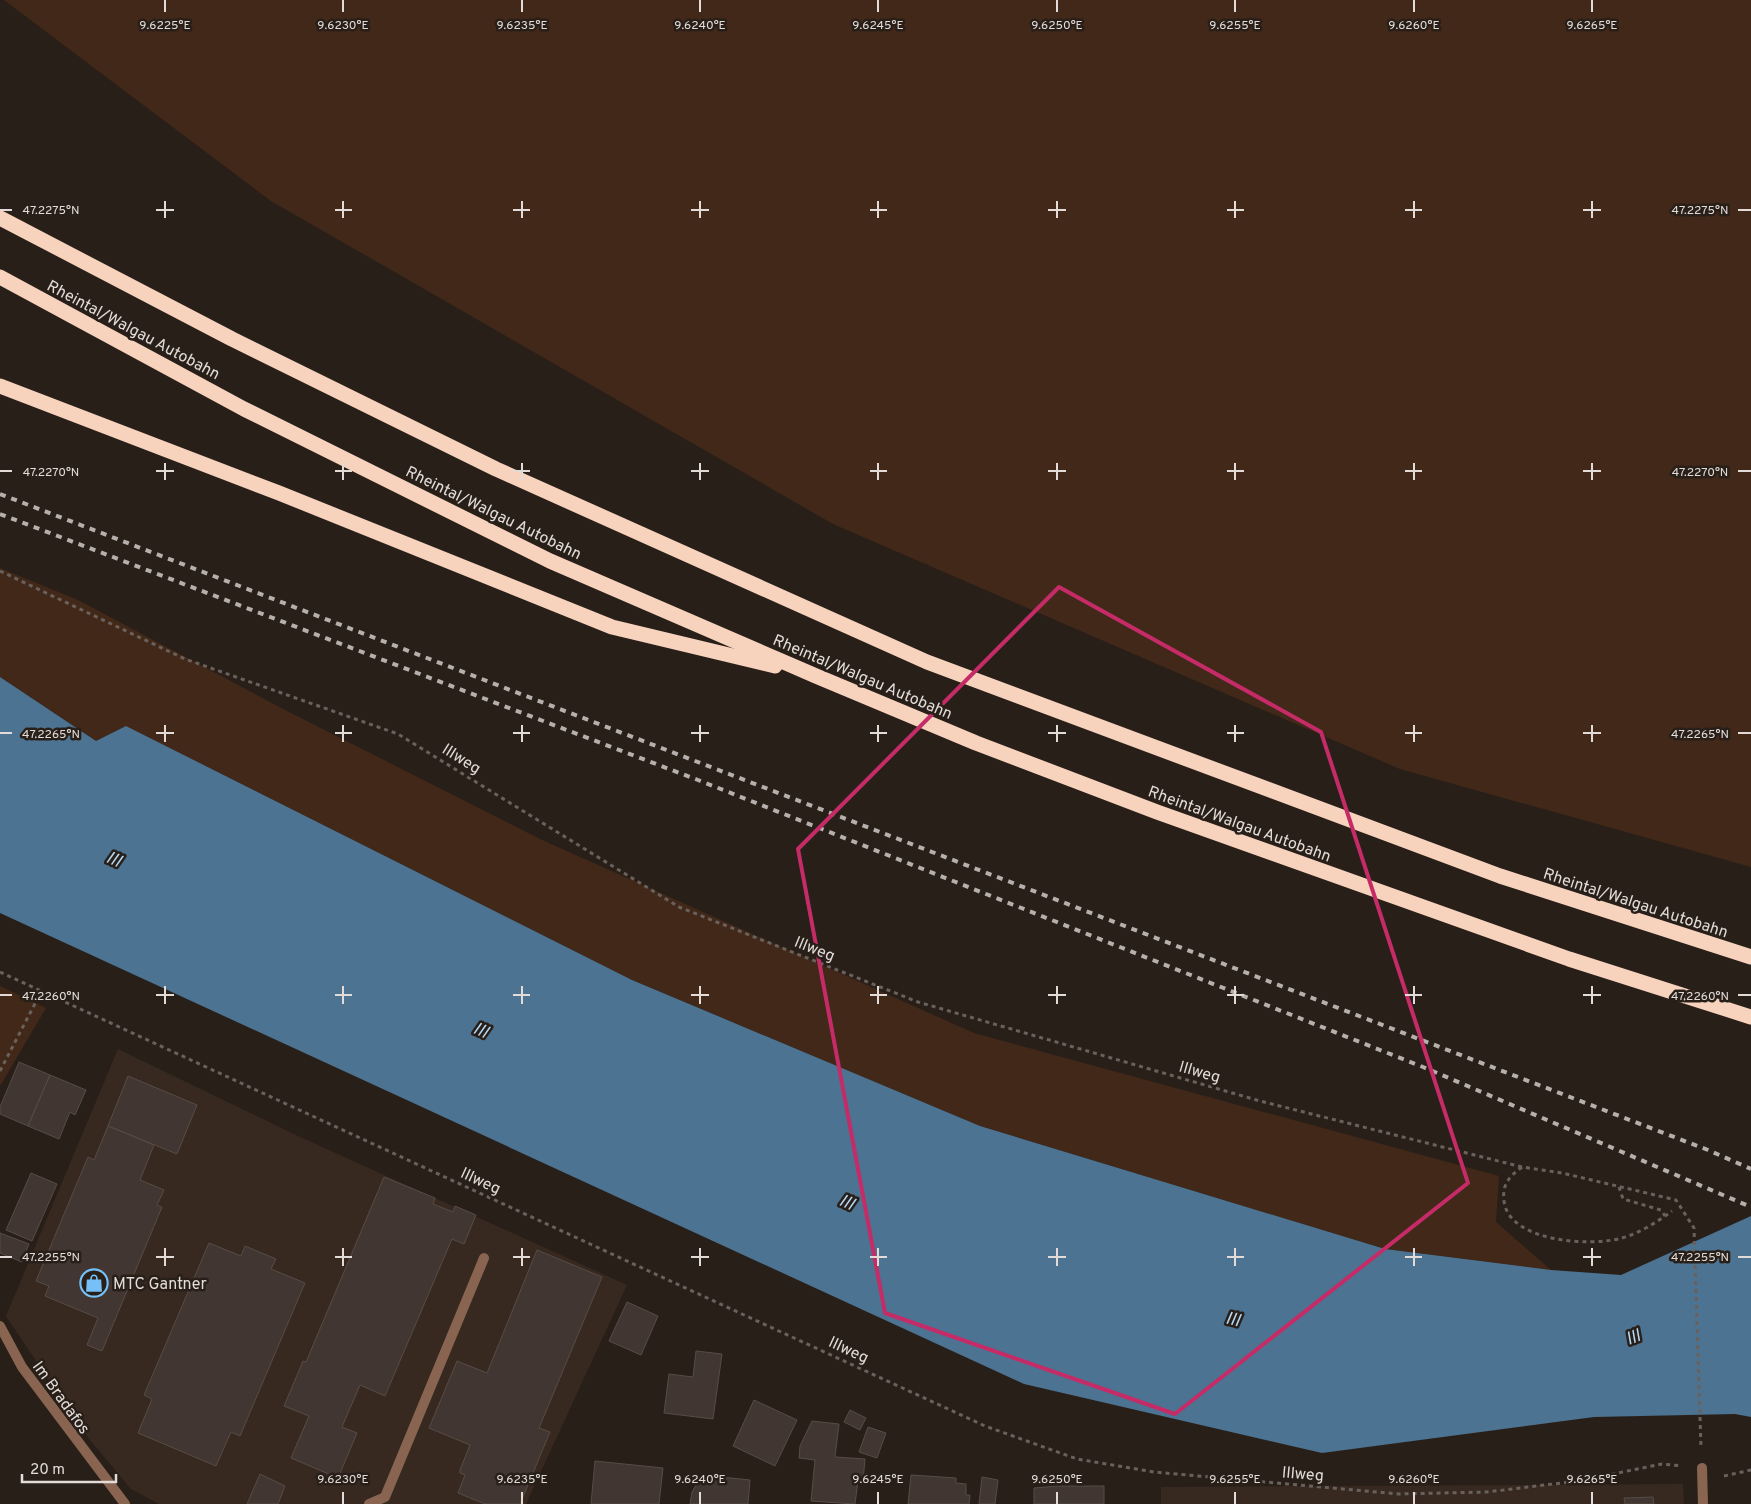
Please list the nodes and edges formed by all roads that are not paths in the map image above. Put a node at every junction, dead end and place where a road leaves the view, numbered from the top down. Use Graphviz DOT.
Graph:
graph roads {
  1 [pos="0,218"];
  2 [pos="0,278"];
  3 [pos="5,387"];
  4 [pos="816,676"];
  5 [pos="1751,957"];
  6 [pos="1751,1017"];
  7 [pos="484,1258"];
  8 [pos="0,1326"];
  9 [pos="1702,1468"];
  10 [pos="125,1504"];
  11 [pos="369,1504"];
  12 [pos="1703,1504"];
  1 -- 5 [label="highway, Rheintal/Walgau Autobahn"];
  2 -- 4 [label="highway, Rheintal/Walgau Autobahn"];
  3 -- 4 [label="highway"];
  4 -- 6 [label="highway, Rheintal/Walgau Autobahn"];
  7 -- 11 [label="street"];
  8 -- 10 [label="street, Im Bradafos"];
  9 -- 12 [label="street"];
}
